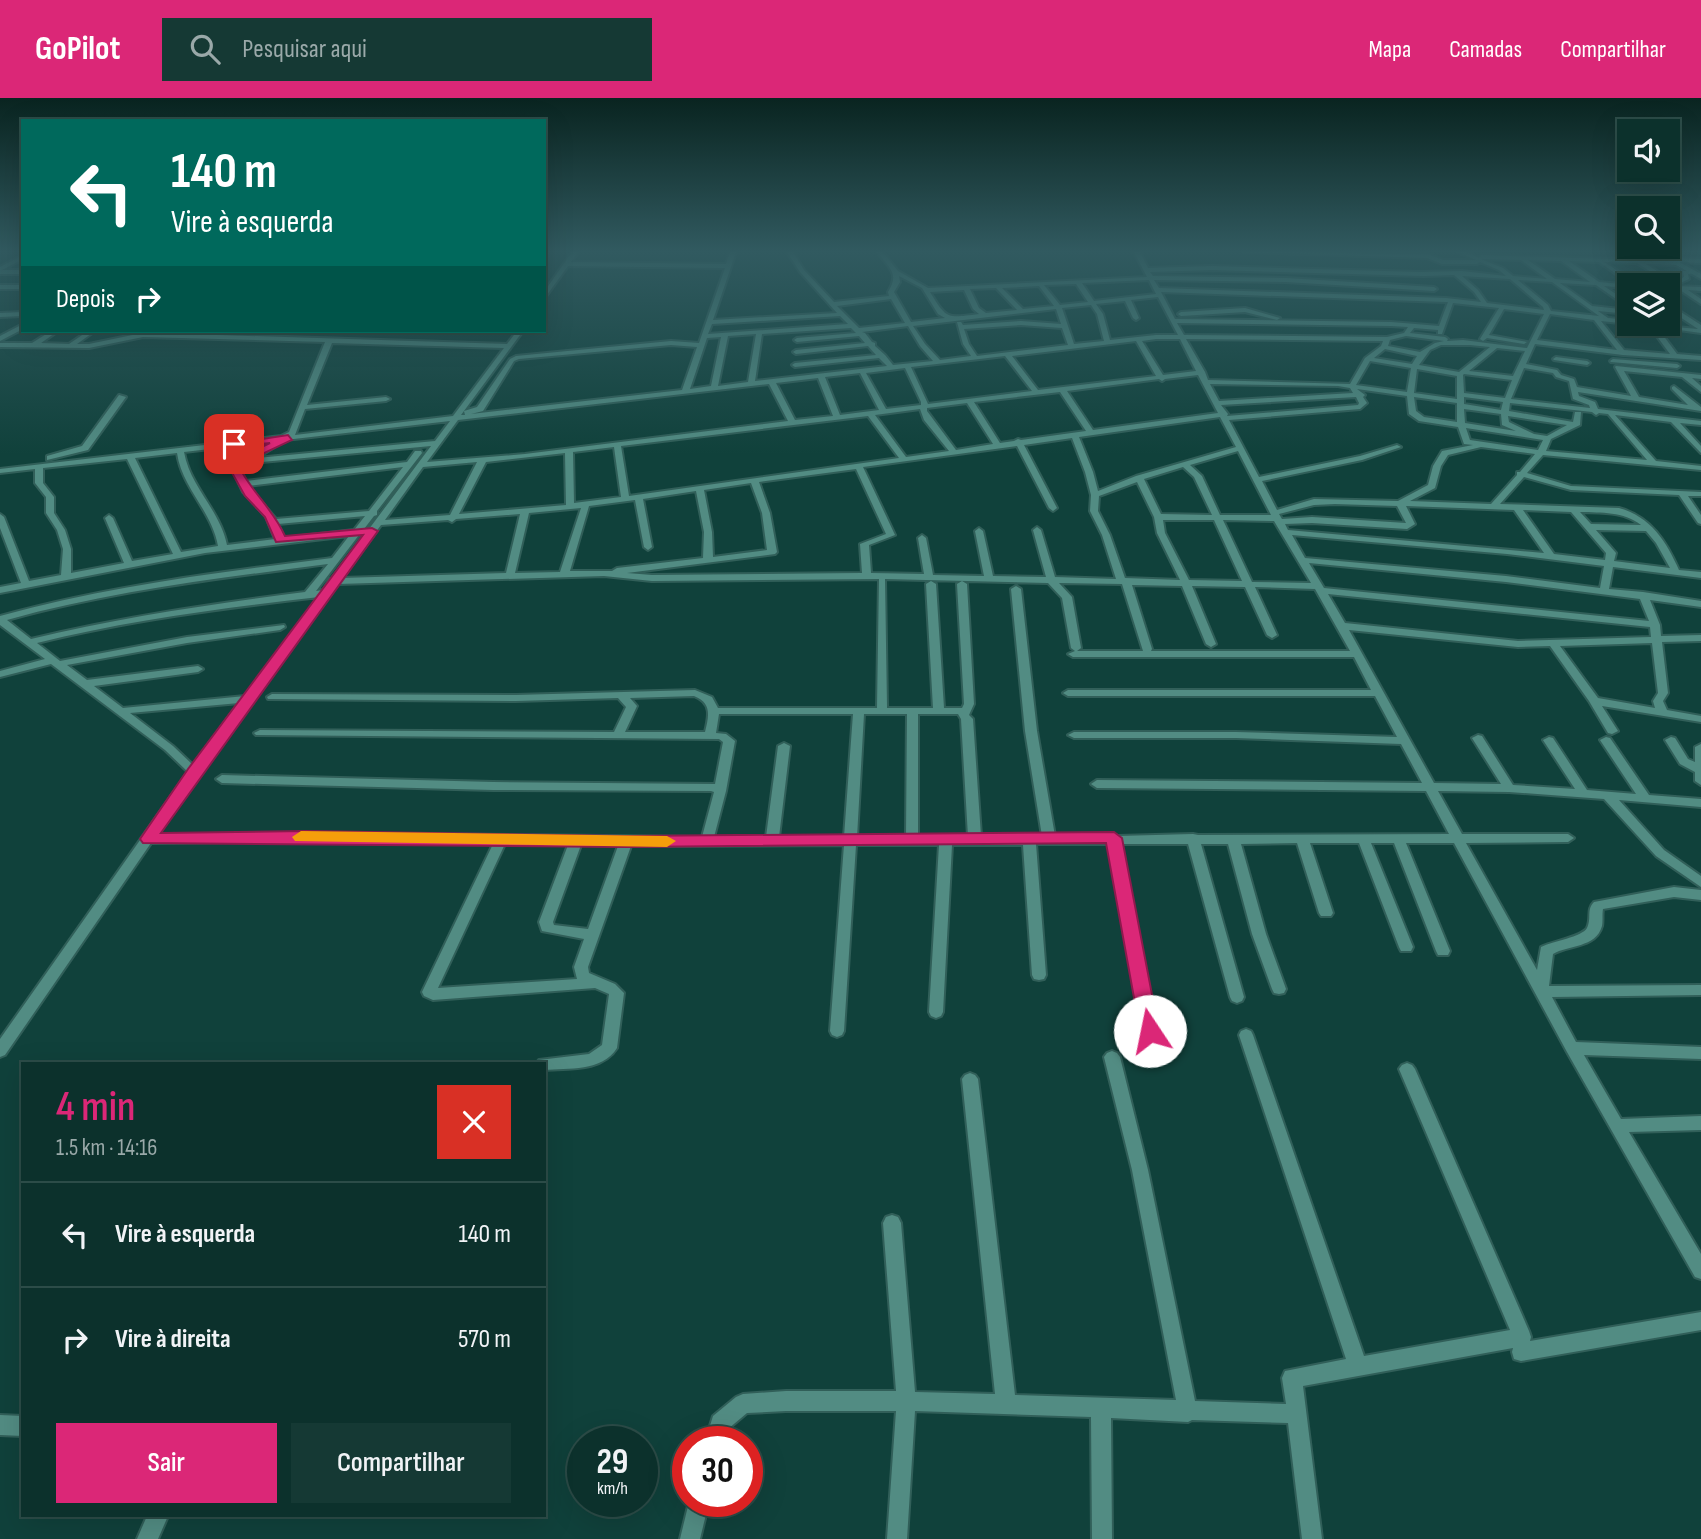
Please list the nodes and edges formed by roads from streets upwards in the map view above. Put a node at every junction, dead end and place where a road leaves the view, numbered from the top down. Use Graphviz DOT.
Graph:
graph roads {
  1 [pos="755,319"];
  2 [pos="849,319"];
  3 [pos="908,319"];
  4 [pos="948,319"];
  5 [pos="950,319"];
  6 [pos="973,319"];
  7 [pos="1062,319"];
  8 [pos="1100,319"];
  9 [pos="1174,319"];
  10 [pos="1236,319"];
  11 [pos="1279,319"];
  12 [pos="1381,319"];
  13 [pos="1444,319"];
  14 [pos="1494,319"];
  15 [pos="1545,319"];
  16 [pos="1597,319"];
  17 [pos="1285,321"];
  18 [pos="709,322"];
  19 [pos="960,323"];
  20 [pos="1382,323"];
  21 [pos="912,325"];
  22 [pos="1413,325"];
  23 [pos="1065,326"];
  24 [pos="21,327"];
  25 [pos="1680,327"];
  26 [pos="1441,328"];
  27 [pos="798,330"];
  28 [pos="859,330"];
  29 [pos="1701,330"];
  30 [pos="52,333"];
  31 [pos="90,333"];
  32 [pos="150,333"];
  33 [pos="519,333"];
  34 [pos="759,333"];
  35 [pos="1406,334"];
  36 [pos="142,335"];
  37 [pos="725,335"];
  38 [pos="703,336"];
  39 [pos="1660,336"];
  40 [pos="1184,337"];
  41 [pos="0,339"];
  42 [pos="1577,339"];
  43 [pos="797,340"];
  44 [pos="1138,340"];
  45 [pos="1443,340"];
  46 [pos="328,341"];
  47 [pos="1479,341"];
  48 [pos="1108,343"];
  49 [pos="1385,343"];
  50 [pos="0,345"];
  51 [pos="34,345"];
  52 [pos="701,345"];
  53 [pos="873,345"];
  54 [pos="1562,345"];
  55 [pos="67,346"];
  56 [pos="510,346"];
  57 [pos="1492,346"];
  58 [pos="1532,346"];
  59 [pos="1072,347"];
  60 [pos="1573,347"];
  61 [pos="1604,351"];
  62 [pos="796,352"];
  63 [pos="1623,353"];
  64 [pos="1007,354"];
  65 [pos="883,356"];
  66 [pos="1673,356"];
  67 [pos="975,358"];
  68 [pos="1701,358"];
  69 [pos="1369,359"];
  70 [pos="1556,359"];
  71 [pos="1418,361"];
  72 [pos="1613,361"];
  73 [pos="938,362"];
  74 [pos="1587,363"];
  75 [pos="795,365"];
  76 [pos="1521,365"];
  77 [pos="907,366"];
  78 [pos="1677,366"];
  79 [pos="891,368"];
  80 [pos="1620,369"];
  81 [pos="862,371"];
  82 [pos="1556,371"];
  83 [pos="1462,373"];
  84 [pos="821,376"];
  85 [pos="1685,376"];
  86 [pos="1701,377"];
  87 [pos="1205,378"];
  88 [pos="1515,378"];
  89 [pos="793,379"];
  90 [pos="1162,379"];
  91 [pos="772,382"];
  92 [pos="751,384"];
  93 [pos="1352,386"];
  94 [pos="714,388"];
  95 [pos="1674,388"];
  96 [pos="1062,389"];
  97 [pos="1574,389"];
  98 [pos="1701,390"];
  99 [pos="685,392"];
  100 [pos="1036,392"];
  101 [pos="1356,394"];
  102 [pos="121,397"];
  103 [pos="386,399"];
  104 [pos="1411,399"];
  105 [pos="1461,401"];
  106 [pos="1641,401"];
  107 [pos="970,402"];
  108 [pos="1508,402"];
  109 [pos="304,407"];
  110 [pos="923,407"];
  111 [pos="1699,409"];
  112 [pos="778,411"];
  113 [pos="1223,411"];
  114 [pos="884,412"];
  115 [pos="1578,412"];
  116 [pos="1503,413"];
  117 [pos="1596,413"];
  118 [pos="871,414"];
  119 [pos="1611,415"];
  120 [pos="457,416"];
  121 [pos="838,418"];
  122 [pos="1649,419"];
  123 [pos="1674,421"];
  124 [pos="1701,423"];
  125 [pos="793,424"];
  126 [pos="1574,424"];
  127 [pos="1461,425"];
  128 [pos="775,426"];
  129 [pos="1090,432"];
  130 [pos="1074,434"];
  131 [pos="1531,435"];
  132 [pos="288,438"];
  133 [pos="1548,438"];
  134 [pos="1018,442"];
  135 [pos="432,443"];
  136 [pos="617,444"];
  137 [pos="997,444"];
  138 [pos="1397,447"];
  139 [pos="1488,447"];
  140 [pos="1241,448"];
  141 [pos="180,450"];
  142 [pos="569,451"];
  143 [pos="953,451"];
  144 [pos="1701,452"];
  145 [pos="1541,453"];
  146 [pos="130,456"];
  147 [pos="904,459"];
  148 [pos="482,461"];
  149 [pos="246,462"];
  150 [pos="1184,464"];
  151 [pos="415,465"];
  152 [pos="1655,466"];
  153 [pos="39,467"];
  154 [pos="859,467"];
  155 [pos="1701,468"];
  156 [pos="15,469"];
  157 [pos="0,471"];
  158 [pos="1520,474"];
  159 [pos="1139,478"];
  160 [pos="1257,480"];
  161 [pos="754,481"];
  162 [pos="242,484"];
  163 [pos="699,488"];
  164 [pos="1571,488"];
  165 [pos="1681,492"];
  166 [pos="1701,494"];
  167 [pos="1095,495"];
  168 [pos="638,496"];
  169 [pos="625,498"];
  170 [pos="1400,503"];
  171 [pos="586,504"];
  172 [pos="570,506"];
  173 [pos="1493,507"];
  174 [pos="1553,507"];
  175 [pos="1053,508"];
  176 [pos="1517,508"];
  177 [pos="1573,509"];
  178 [pos="525,513"];
  179 [pos="0,517"];
  180 [pos="1158,517"];
  181 [pos="109,518"];
  182 [pos="1217,518"];
  183 [pos="452,519"];
  184 [pos="1279,521"];
  185 [pos="1701,521"];
  186 [pos="273,522"];
  187 [pos="374,522"];
  188 [pos="1589,527"];
  189 [pos="1647,528"];
  190 [pos="1037,530"];
  191 [pos="979,531"];
  192 [pos="358,532"];
  193 [pos="922,538"];
  194 [pos="281,540"];
  195 [pos="648,547"];
  196 [pos="223,548"];
  197 [pos="178,555"];
  198 [pos="1550,556"];
  199 [pos="336,560"];
  200 [pos="1302,560"];
  201 [pos="708,561"];
  202 [pos="1607,563"];
  203 [pos="129,564"];
  204 [pos="1676,572"];
  205 [pos="604,573"];
  206 [pos="564,574"];
  207 [pos="510,575"];
  208 [pos="1701,575"];
  209 [pos="867,576"];
  210 [pos="66,578"];
  211 [pos="989,579"];
  212 [pos="1052,580"];
  213 [pos="333,581"];
  214 [pos="882,581"];
  215 [pos="930,581"];
  216 [pos="1124,581"];
  217 [pos="1183,581"];
  218 [pos="1247,583"];
  219 [pos="37,584"];
  220 [pos="962,584"];
  221 [pos="26,586"];
  222 [pos="1320,588"];
  223 [pos="1016,589"];
  224 [pos="0,590"];
  225 [pos="1604,590"];
  226 [pos="325,593"];
  227 [pos="309,594"];
  228 [pos="1643,595"];
  229 [pos="1701,604"];
  230 [pos="39,608"];
  231 [pos="0,620"];
  232 [pos="1655,625"];
  233 [pos="1342,626"];
  234 [pos="280,627"];
  235 [pos="1272,635"];
  236 [pos="1654,638"];
  237 [pos="1701,638"];
  238 [pos="30,642"];
  239 [pos="1553,643"];
  240 [pos="1211,644"];
  241 [pos="1147,649"];
  242 [pos="1358,654"];
  243 [pos="56,662"];
  244 [pos="198,669"];
  245 [pos="0,674"];
  246 [pos="84,684"];
  247 [pos="1068,692"];
  248 [pos="1379,693"];
  249 [pos="621,696"];
  250 [pos="272,698"];
  251 [pos="247,699"];
  252 [pos="1594,701"];
  253 [pos="121,711"];
  254 [pos="715,711"];
  255 [pos="882,711"];
  256 [pos="939,711"];
  257 [pos="859,712"];
  258 [pos="913,712"];
  259 [pos="1662,712"];
  260 [pos="965,713"];
  261 [pos="1701,719"];
  262 [pos="260,733"];
  263 [pos="710,735"];
  264 [pos="618,736"];
  265 [pos="1074,736"];
  266 [pos="1478,738"];
  267 [pos="1549,740"];
  268 [pos="1671,740"];
  269 [pos="1406,741"];
  270 [pos="784,746"];
  271 [pos="1701,747"];
  272 [pos="194,772"];
  273 [pos="1700,775"];
  274 [pos="222,779"];
  275 [pos="1097,784"];
  276 [pos="1431,788"];
  277 [pos="1509,788"];
  278 [pos="720,791"];
  279 [pos="1583,793"];
  280 [pos="1607,795"];
  281 [pos="1645,798"];
  282 [pos="1701,803"];
  283 [pos="1114,838"];
  284 [pos="1193,838"];
  285 [pos="1233,838"];
  286 [pos="1302,838"];
  287 [pos="1363,838"];
  288 [pos="1398,838"];
  289 [pos="1568,838"];
  290 [pos="149,839"];
  291 [pos="1029,839"];
  292 [pos="1049,839"];
  293 [pos="1457,839"];
  294 [pos="501,840"];
  295 [pos="851,840"];
  296 [pos="576,841"];
  297 [pos="707,841"];
  298 [pos="772,841"];
  299 [pos="912,841"];
  300 [pos="946,841"];
  301 [pos="975,841"];
  302 [pos="626,842"];
  303 [pos="1701,882"];
  304 [pos="1701,895"];
  305 [pos="1326,913"];
  306 [pos="592,936"];
  307 [pos="1406,947"];
  308 [pos="1443,951"];
  309 [pos="1039,975"];
  310 [pos="592,983"];
  311 [pos="1279,989"];
  312 [pos="1701,990"];
  313 [pos="1541,992"];
  314 [pos="1237,997"];
  315 [pos="936,1012"];
  316 [pos="837,1031"];
  317 [pos="1150,1031"];
  318 [pos="1246,1035"];
  319 [pos="1572,1048"];
  320 [pos="0,1051"];
  321 [pos="1701,1053"];
  322 [pos="1112,1057"];
  323 [pos="546,1064"];
  324 [pos="1407,1069"];
  325 [pos="970,1079"];
  326 [pos="1701,1123"];
  327 [pos="1616,1126"];
  328 [pos="892,1223"];
  329 [pos="1701,1271"];
  330 [pos="1701,1321"];
  331 [pos="1521,1352"];
  332 [pos="1358,1366"];
  333 [pos="906,1401"];
  334 [pos="1006,1405"];
  335 [pos="1101,1409"];
  336 [pos="1188,1412"];
  337 [pos="1296,1414"];
  338 [pos="0,1425"];
  339 [pos="21,1426"];
  340 [pos="719,1426"];
  341 [pos="158,1517"];
  342 [pos="695,1517"];
  343 [pos="147,1539"];
  344 [pos="690,1539"];
  345 [pos="897,1539"];
  346 [pos="1102,1539"];
  347 [pos="1312,1539"];
  1 -- 18 [label="street"];
  2 -- 28 [label="street"];
  3 -- 21 [label="street"];
  4 -- 21 [label="street"];
  5 -- 19 [label="street"];
  6 -- 19 [label="street"];
  7 -- 23 [label="street"];
  8 -- 48 [label="street"];
  9 -- 40 [label="street"];
  10 -- 17 [label="street"];
  11 -- 17 [label="street"];
  12 -- 20 [label="street"];
  13 -- 26 [label="street"];
  14 -- 47 [label="street"];
  15 -- 58 [label="street"];
  16 -- 63 [label="street"];
  17 -- 20 [label="street"];
  18 -- 38 [label="street"];
  19 -- 23 [label="street"];
  19 -- 67 [label="street"];
  20 -- 22 [label="street"];
  21 -- 28 [label="street"];
  21 -- 73 [label="street"];
  22 -- 26 [label="street"];
  22 -- 35 [label="street"];
  23 -- 59 [label="street"];
  24 -- 41 [label="street"];
  25 -- 29 [label="street"];
  26 -- 45 [label="street"];
  27 -- 28 [label="street"];
  27 -- 34 [label="street"];
  27 -- 43 [label="street"];
  28 -- 43 [label="street"];
  28 -- 53 [label="street"];
  30 -- 51 [label="street"];
  31 -- 55 [label="street"];
  32 -- 36 [label="street"];
  33 -- 56 [label="street"];
  34 -- 37 [label="street"];
  34 -- 92 [label="street"];
  35 -- 45 [label="street"];
  35 -- 49 [label="street"];
  36 -- 46 [label="street"];
  36 -- 55 [label="street"];
  37 -- 38 [label="street"];
  37 -- 94 [label="street"];
  38 -- 52 [label="street"];
  39 -- 66 [label="street"];
  40 -- 44 [label="street"];
  40 -- 49 [label="street"];
  40 -- 87 [label="street"];
  42 -- 60 [label="street"];
  43 -- 62 [label="street"];
  44 -- 48 [label="street"];
  44 -- 90 [label="street"];
  45 -- 47 [label="street"];
  45 -- 71 [label="street"];
  46 -- 56 [label="street"];
  46 -- 109 [label="street"];
  47 -- 57 [label="street"];
  47 -- 58 [label="street"];
  48 -- 59 [label="street"];
  49 -- 69 [label="street"];
  49 -- 71 [label="street"];
  50 -- 51 [label="street"];
  51 -- 55 [label="street"];
  52 -- 99 [label="street"];
  52 -- 120 [label="street"];
  53 -- 62 [label="street"];
  53 -- 65 [label="street"];
  54 -- 58 [label="street"];
  54 -- 60 [label="street"];
  54 -- 70 [label="street"];
  56 -- 120 [label="street"];
  57 -- 58 [label="street"];
  57 -- 83 [label="street"];
  58 -- 76 [label="street"];
  59 -- 64 [label="street"];
  60 -- 61 [label="street"];
  61 -- 63 [label="street"];
  61 -- 72 [label="street"];
  62 -- 75 [label="street"];
  63 -- 66 [label="street"];
  64 -- 67 [label="street"];
  64 -- 100 [label="street"];
  65 -- 75 [label="street"];
  65 -- 79 [label="street"];
  66 -- 68 [label="street"];
  66 -- 78 [label="street"];
  67 -- 73 [label="street"];
  69 -- 71 [label="street"];
  69 -- 93 [label="street"];
  70 -- 74 [label="street"];
  70 -- 82 [label="street"];
  71 -- 83 [label="street"];
  71 -- 104 [label="street"];
  72 -- 78 [label="street"];
  72 -- 80 [label="street"];
  73 -- 77 [label="street"];
  75 -- 89 [label="street"];
  76 -- 82 [label="street"];
  76 -- 88 [label="street"];
  77 -- 79 [label="street"];
  77 -- 110 [label="street"];
  78 -- 85 [label="street"];
  79 -- 81 [label="street"];
  80 -- 85 [label="street"];
  80 -- 106 [label="street"];
  81 -- 84 [label="street"];
  81 -- 114 [label="street"];
  82 -- 97 [label="street"];
  83 -- 88 [label="street"];
  83 -- 105 [label="street"];
  84 -- 89 [label="street"];
  84 -- 121 [label="street"];
  85 -- 86 [label="street"];
  85 -- 98 [label="street"];
  87 -- 90 [label="street"];
  87 -- 93 [label="street"];
  87 -- 113 [label="street"];
  88 -- 108 [label="street"];
  89 -- 91 [label="street"];
  90 -- 96 [label="street"];
  91 -- 92 [label="street"];
  91 -- 112 [label="street"];
  92 -- 94 [label="street"];
  93 -- 101 [label="street"];
  93 -- 104 [label="street"];
  94 -- 99 [label="street"];
  95 -- 111 [label="street"];
  96 -- 100 [label="street"];
  96 -- 129 [label="street"];
  97 -- 106 [label="street"];
  97 -- 117 [label="street"];
  99 -- 120 [label="street"];
  100 -- 107 [label="street"];
  101 -- 104 [label="street"];
  101 -- 113 [label="street"];
  101 -- 113 [label="street"];
  102 -- 156 [label="street"];
  103 -- 109 [label="street"];
  104 -- 105 [label="street"];
  104 -- 127 [label="street"];
  105 -- 108 [label="street"];
  105 -- 116 [label="street"];
  105 -- 127 [label="street"];
  106 -- 111 [label="street"];
  106 -- 122 [label="street"];
  107 -- 110 [label="street"];
  107 -- 137 [label="street"];
  108 -- 115 [label="street"];
  108 -- 116 [label="street"];
  109 -- 132 [label="street"];
  110 -- 114 [label="street"];
  110 -- 143 [label="street"];
  112 -- 125 [label="street"];
  112 -- 128 [label="street"];
  113 -- 129 [label="street"];
  113 -- 140 [label="street"];
  114 -- 118 [label="street"];
  115 -- 117 [label="street"];
  115 -- 126 [label="street"];
  116 -- 126 [label="street"];
  116 -- 131 [label="street"];
  117 -- 119 [label="street"];
  118 -- 121 [label="street"];
  118 -- 147 [label="street"];
  119 -- 122 [label="street"];
  119 -- 152 [label="street"];
  120 -- 132 [label="street"];
  120 -- 135 [label="street"];
  121 -- 125 [label="street"];
  122 -- 123 [label="street"];
  123 -- 124 [label="street"];
  123 -- 144 [label="street"];
  125 -- 128 [label="street"];
  126 -- 133 [label="street"];
  127 -- 131 [label="street"];
  127 -- 139 [label="street"];
  128 -- 136 [label="street"];
  129 -- 130 [label="street"];
  130 -- 134 [label="street"];
  130 -- 167 [label="street"];
  131 -- 133 [label="street"];
  132 -- 141 [label="street"];
  132 -- 149 [label="street"];
  133 -- 145 [label="street"];
  134 -- 137 [label="street"];
  134 -- 175 [label="street"];
  135 -- 149 [label="street"];
  135 -- 151 [label="street"];
  136 -- 142 [label="street"];
  136 -- 169 [label="street"];
  137 -- 143 [label="street"];
  138 -- 160 [label="street"];
  139 -- 145 [label="street"];
  139 -- 170 [label="street"];
  140 -- 150 [label="street"];
  140 -- 160 [label="street"];
  141 -- 146 [label="street"];
  141 -- 196 [label="street"];
  142 -- 148 [label="street"];
  142 -- 172 [label="street"];
  143 -- 147 [label="street"];
  145 -- 152 [label="street"];
  145 -- 158 [label="street"];
  146 -- 153 [label="street"];
  146 -- 197 [label="street"];
  147 -- 154 [label="street"];
  148 -- 151 [label="street"];
  148 -- 183 [label="street"];
  149 -- 162 [label="street"];
  150 -- 159 [label="street"];
  150 -- 182 [label="street"];
  151 -- 162 [label="street"];
  151 -- 187 [label="street"];
  152 -- 155 [label="street"];
  153 -- 156 [label="street"];
  153 -- 210 [label="street"];
  154 -- 161 [label="street"];
  154 -- 209 [label="street"];
  156 -- 157 [label="street"];
  158 -- 164 [label="street"];
  158 -- 173 [label="street"];
  159 -- 167 [label="street"];
  159 -- 180 [label="street"];
  160 -- 184 [label="street"];
  161 -- 163 [label="street"];
  161 -- 201 [label="street"];
  162 -- 186 [label="street"];
  163 -- 168 [label="street"];
  163 -- 201 [label="street"];
  164 -- 165 [label="street"];
  164 -- 174 [label="street"];
  165 -- 166 [label="street"];
  165 -- 185 [label="street"];
  167 -- 216 [label="street"];
  168 -- 169 [label="street"];
  168 -- 195 [label="street"];
  169 -- 171 [label="street"];
  170 -- 173 [label="street"];
  170 -- 184 [label="street"];
  170 -- 184 [label="street"];
  171 -- 172 [label="street"];
  171 -- 206 [label="street"];
  172 -- 178 [label="street"];
  173 -- 176 [label="street"];
  174 -- 176 [label="street"];
  174 -- 177 [label="street"];
  176 -- 198 [label="street"];
  177 -- 188 [label="street"];
  177 -- 189 [label="street"];
  178 -- 183 [label="street"];
  178 -- 207 [label="street"];
  179 -- 221 [label="street"];
  180 -- 182 [label="street"];
  180 -- 217 [label="street"];
  181 -- 203 [label="street"];
  182 -- 184 [label="street"];
  182 -- 218 [label="street"];
  183 -- 187 [label="street"];
  184 -- 198 [label="street"];
  184 -- 200 [label="street"];
  186 -- 187 [label="street"];
  186 -- 194 [label="street"];
  187 -- 192 [label="street"];
  187 -- 192 [label="street"];
  187 -- 213 [label="street"];
  188 -- 189 [label="street"];
  188 -- 202 [label="street"];
  189 -- 204 [label="street"];
  190 -- 212 [label="street"];
  191 -- 211 [label="street"];
  192 -- 194 [label="street"];
  192 -- 199 [label="street"];
  193 -- 215 [label="street"];
  194 -- 196 [label="street"];
  196 -- 197 [label="street"];
  197 -- 203 [label="street"];
  198 -- 202 [label="street"];
  199 -- 227 [label="street"];
  199 -- 230 [label="street"];
  200 -- 222 [label="street"];
  200 -- 225 [label="street"];
  201 -- 205 [label="street"];
  202 -- 204 [label="street"];
  202 -- 225 [label="street"];
  203 -- 210 [label="street"];
  204 -- 208 [label="street"];
  205 -- 206 [label="street"];
  205 -- 209 [label="street"];
  206 -- 207 [label="street"];
  207 -- 213 [label="street"];
  209 -- 215 [label="street"];
  210 -- 219 [label="street"];
  211 -- 212 [label="street"];
  211 -- 215 [label="street"];
  212 -- 216 [label="street"];
  212 -- 242 [label="street"];
  213 -- 226 [label="street"];
  214 -- 255 [label="street"];
  215 -- 256 [label="street"];
  216 -- 217 [label="street"];
  216 -- 241 [label="street"];
  217 -- 218 [label="street"];
  217 -- 240 [label="street"];
  218 -- 222 [label="street"];
  218 -- 235 [label="street"];
  219 -- 221 [label="street"];
  219 -- 230 [label="street"];
  220 -- 260 [label="street"];
  221 -- 224 [label="street"];
  222 -- 232 [label="street"];
  222 -- 233 [label="street"];
  223 -- 292 [label="street"];
  225 -- 228 [label="street"];
  226 -- 227 [label="street"];
  226 -- 251 [label="street"];
  227 -- 238 [label="street"];
  228 -- 229 [label="street"];
  228 -- 232 [label="street"];
  230 -- 231 [label="street"];
  231 -- 238 [label="street"];
  232 -- 236 [label="street"];
  233 -- 239 [label="street"];
  233 -- 242 [label="street"];
  234 -- 243 [label="street"];
  236 -- 237 [label="street"];
  236 -- 239 [label="street"];
  236 -- 259 [label="street"];
  238 -- 243 [label="street"];
  239 -- 252 [label="street"];
  242 -- 248 [label="street"];
  243 -- 245 [label="street"];
  243 -- 246 [label="street"];
  244 -- 246 [label="street"];
  246 -- 253 [label="street"];
  247 -- 248 [label="street"];
  248 -- 269 [label="street"];
  249 -- 250 [label="street"];
  249 -- 254 [label="street"];
  249 -- 264 [label="street"];
  251 -- 253 [label="street"];
  251 -- 272 [label="street"];
  252 -- 259 [label="street"];
  252 -- 281 [label="street"];
  253 -- 272 [label="street"];
  254 -- 257 [label="street"];
  254 -- 263 [label="street"];
  255 -- 257 [label="street"];
  255 -- 258 [label="street"];
  256 -- 258 [label="street"];
  256 -- 260 [label="street"];
  257 -- 295 [label="street"];
  258 -- 299 [label="street"];
  259 -- 261 [label="street"];
  260 -- 301 [label="street"];
  262 -- 264 [label="street"];
  263 -- 264 [label="street"];
  263 -- 278 [label="street"];
  265 -- 269 [label="street"];
  266 -- 277 [label="street"];
  267 -- 279 [label="street"];
  268 -- 273 [label="street"];
  269 -- 276 [label="street"];
  270 -- 298 [label="street"];
  271 -- 273 [label="street"];
  272 -- 290 [label="street"];
  274 -- 278 [label="street"];
  275 -- 276 [label="street"];
  276 -- 277 [label="street"];
  276 -- 293 [label="street"];
  277 -- 279 [label="street"];
  278 -- 297 [label="street"];
  279 -- 280 [label="street"];
  280 -- 281 [label="street"];
  280 -- 303 [label="street"];
  281 -- 282 [label="street"];
  283 -- 284 [label="street"];
  283 -- 292 [label="street"];
  283 -- 317 [label="street"];
  284 -- 285 [label="street"];
  284 -- 314 [label="street"];
  285 -- 286 [label="street"];
  285 -- 311 [label="street"];
  286 -- 287 [label="street"];
  286 -- 305 [label="street"];
  287 -- 288 [label="street"];
  287 -- 307 [label="street"];
  288 -- 293 [label="street"];
  288 -- 308 [label="street"];
  289 -- 293 [label="street"];
  290 -- 294 [label="street"];
  290 -- 320 [label="street"];
  291 -- 292 [label="street"];
  291 -- 301 [label="street"];
  291 -- 309 [label="street"];
  293 -- 313 [label="street"];
  294 -- 296 [label="street"];
  294 -- 310 [label="street"];
  295 -- 298 [label="street"];
  295 -- 299 [label="street"];
  295 -- 316 [label="street"];
  296 -- 302 [label="street"];
  296 -- 306 [label="street"];
  297 -- 298 [label="street"];
  297 -- 302 [label="street"];
  299 -- 300 [label="street"];
  300 -- 301 [label="street"];
  300 -- 315 [label="street"];
  302 -- 306 [label="street"];
  304 -- 313 [label="street"];
  306 -- 310 [label="street"];
  310 -- 323 [label="street"];
  312 -- 313 [label="street"];
  313 -- 319 [label="street"];
  318 -- 332 [label="street"];
  319 -- 321 [label="street"];
  319 -- 327 [label="street"];
  322 -- 336 [label="street"];
  324 -- 332 [label="street"];
  325 -- 334 [label="street"];
  326 -- 327 [label="street"];
  327 -- 329 [label="street"];
  328 -- 333 [label="street"];
  330 -- 331 [label="street"];
  332 -- 337 [label="street"];
  333 -- 334 [label="street"];
  333 -- 340 [label="street"];
  333 -- 345 [label="street"];
  334 -- 335 [label="street"];
  335 -- 336 [label="street"];
  335 -- 346 [label="street"];
  336 -- 337 [label="street"];
  337 -- 347 [label="street"];
  338 -- 339 [label="street"];
  341 -- 343 [label="street"];
  342 -- 344 [label="street"];
}
